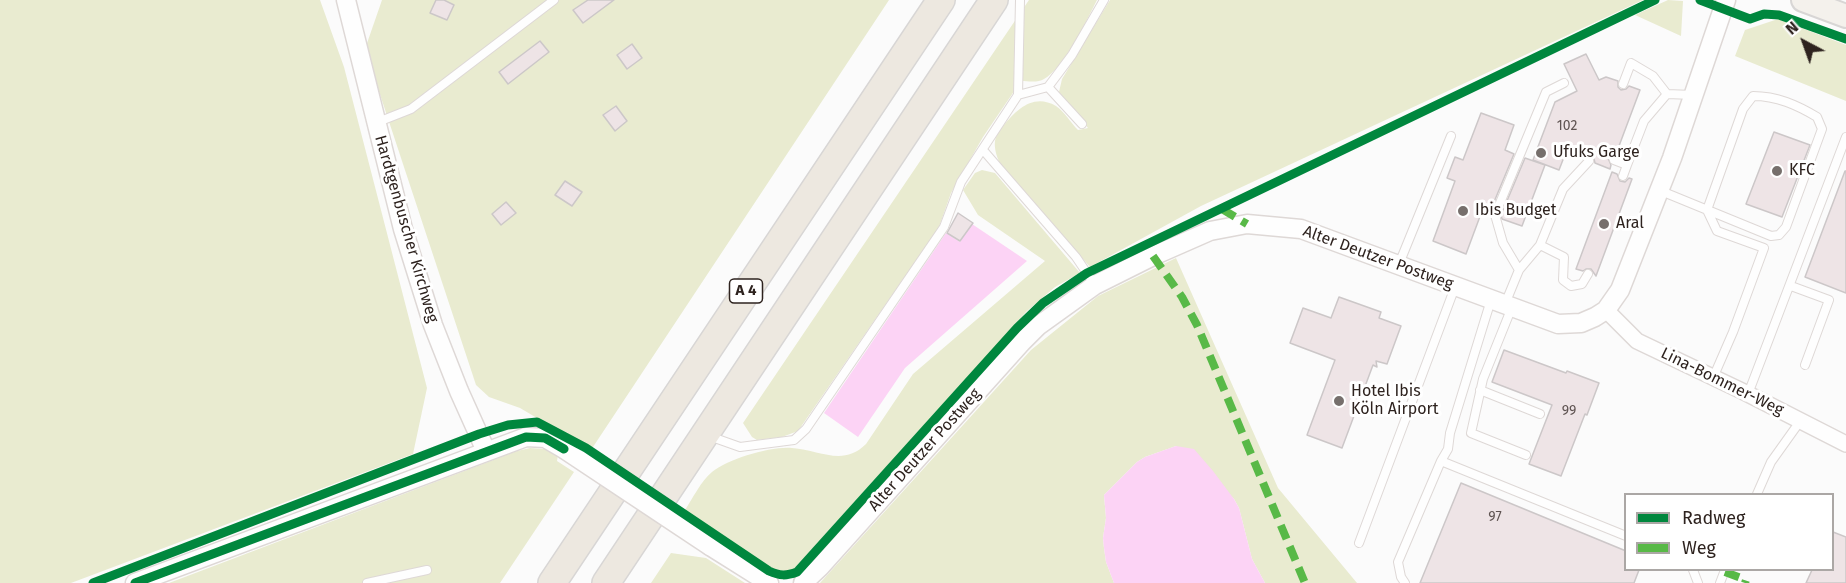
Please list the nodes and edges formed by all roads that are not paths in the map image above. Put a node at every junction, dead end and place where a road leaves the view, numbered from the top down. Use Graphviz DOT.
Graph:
graph roads {
  1 [pos="346,0"];
  2 [pos="554,0"];
  3 [pos="940,0"];
  4 [pos="994,0"];
  5 [pos="1020,0"];
  6 [pos="1104,0"];
  7 [pos="1726,0"];
  8 [pos="1803,0"];
  9 [pos="1846,16"];
  10 [pos="1564,82"];
  11 [pos="1623,84"];
  12 [pos="1048,87"];
  13 [pos="1667,94"];
  14 [pos="1018,95"];
  15 [pos="1695,95"];
  16 [pos="376,123"];
  17 [pos="1082,124"];
  18 [pos="1450,136"];
  19 [pos="1846,136"];
  20 [pos="982,150"];
  21 [pos="1614,160"];
  22 [pos="1589,161"];
  23 [pos="1627,165"];
  24 [pos="1623,176"];
  25 [pos="1659,190"];
  26 [pos="1707,210"];
  27 [pos="1540,245"];
  28 [pos="1399,264"];
  29 [pos="1519,270"];
  30 [pos="1588,274"];
  31 [pos="1095,285"];
  32 [pos="1455,286"];
  33 [pos="1791,286"];
  34 [pos="1503,304"];
  35 [pos="1605,310"];
  36 [pos="1804,364"];
  37 [pos="1713,378"];
  38 [pos="1480,390"];
  39 [pos="1748,394"];
  40 [pos="1540,414"];
  41 [pos="1801,420"];
  42 [pos="705,434"];
  43 [pos="1846,444"];
  44 [pos="486,451"];
  45 [pos="1526,455"];
  46 [pos="1441,461"];
  47 [pos="1758,493"];
  48 [pos="1624,535"];
  49 [pos="1359,543"];
  50 [pos="427,570"];
  51 [pos="135,583"];
  52 [pos="367,583"];
  53 [pos="552,583"];
  54 [pos="606,583"];
  55 [pos="769,583"];
  56 [pos="803,583"];
  57 [pos="1405,583"];
  1 -- 16 [label="street, Hardtgenbuscher Kirchweg"];
  2 -- 16 [label="lane"];
  3 -- 53 [label="highway, A 4"];
  4 -- 42 [label="highway"];
  5 -- 14 [label="lane"];
  6 -- 12 [label="lane"];
  7 -- 15 [label="street, Alter Deutzer Postweg"];
  8 -- 9 [label="main road"];
  10 -- 29 [label="lane"];
  11 -- 13 [label="lane"];
  12 -- 14 [label="lane"];
  12 -- 17 [label="lane"];
  13 -- 15 [label="lane"];
  13 -- 23 [label="lane"];
  14 -- 20 [label="lane"];
  15 -- 25 [label="street, Alter Deutzer Postweg"];
  16 -- 44 [label="street, Hardtgenbuscher Kirchweg"];
  18 -- 28 [label="lane"];
  19 -- 33 [label="lane"];
  20 -- 31 [label="lane"];
  20 -- 42 [label="lane"];
  21 -- 23 [label="lane"];
  22 -- 27 [label="lane"];
  23 -- 24 [label="lane"];
  25 -- 26 [label="lane"];
  25 -- 35 [label="street, Alter Deutzer Postweg"];
  26 -- 26 [label="lane"];
  26 -- 37 [label="lane"];
  27 -- 29 [label="lane"];
  27 -- 30 [label="lane"];
  28 -- 31 [label="street, Alter Deutzer Postweg"];
  28 -- 32 [label="street, Alter Deutzer Postweg"];
  29 -- 34 [label="lane"];
  31 -- 56 [label="street, Alter Deutzer Postweg"];
  32 -- 34 [label="street, Alter Deutzer Postweg"];
  32 -- 49 [label="lane"];
  33 -- 36 [label="lane"];
  33 -- 39 [label="lane"];
  34 -- 35 [label="street, Alter Deutzer Postweg"];
  34 -- 38 [label="lane"];
  34 -- 46 [label="lane"];
  35 -- 37 [label="street, Lina-Bommer-Weg"];
  37 -- 39 [label="street, Lina-Bommer-Weg"];
  38 -- 40 [label="lane"];
  38 -- 45 [label="lane"];
  39 -- 41 [label="street, Lina-Bommer-Weg"];
  41 -- 43 [label="street, Lina-Bommer-Weg"];
  41 -- 47 [label="lane"];
  42 -- 54 [label="highway"];
  44 -- 51 [label="street"];
  44 -- 55 [label="street, bridge"];
  46 -- 48 [label="lane"];
  46 -- 57 [label="lane"];
  50 -- 52 [label="lane"];
}
